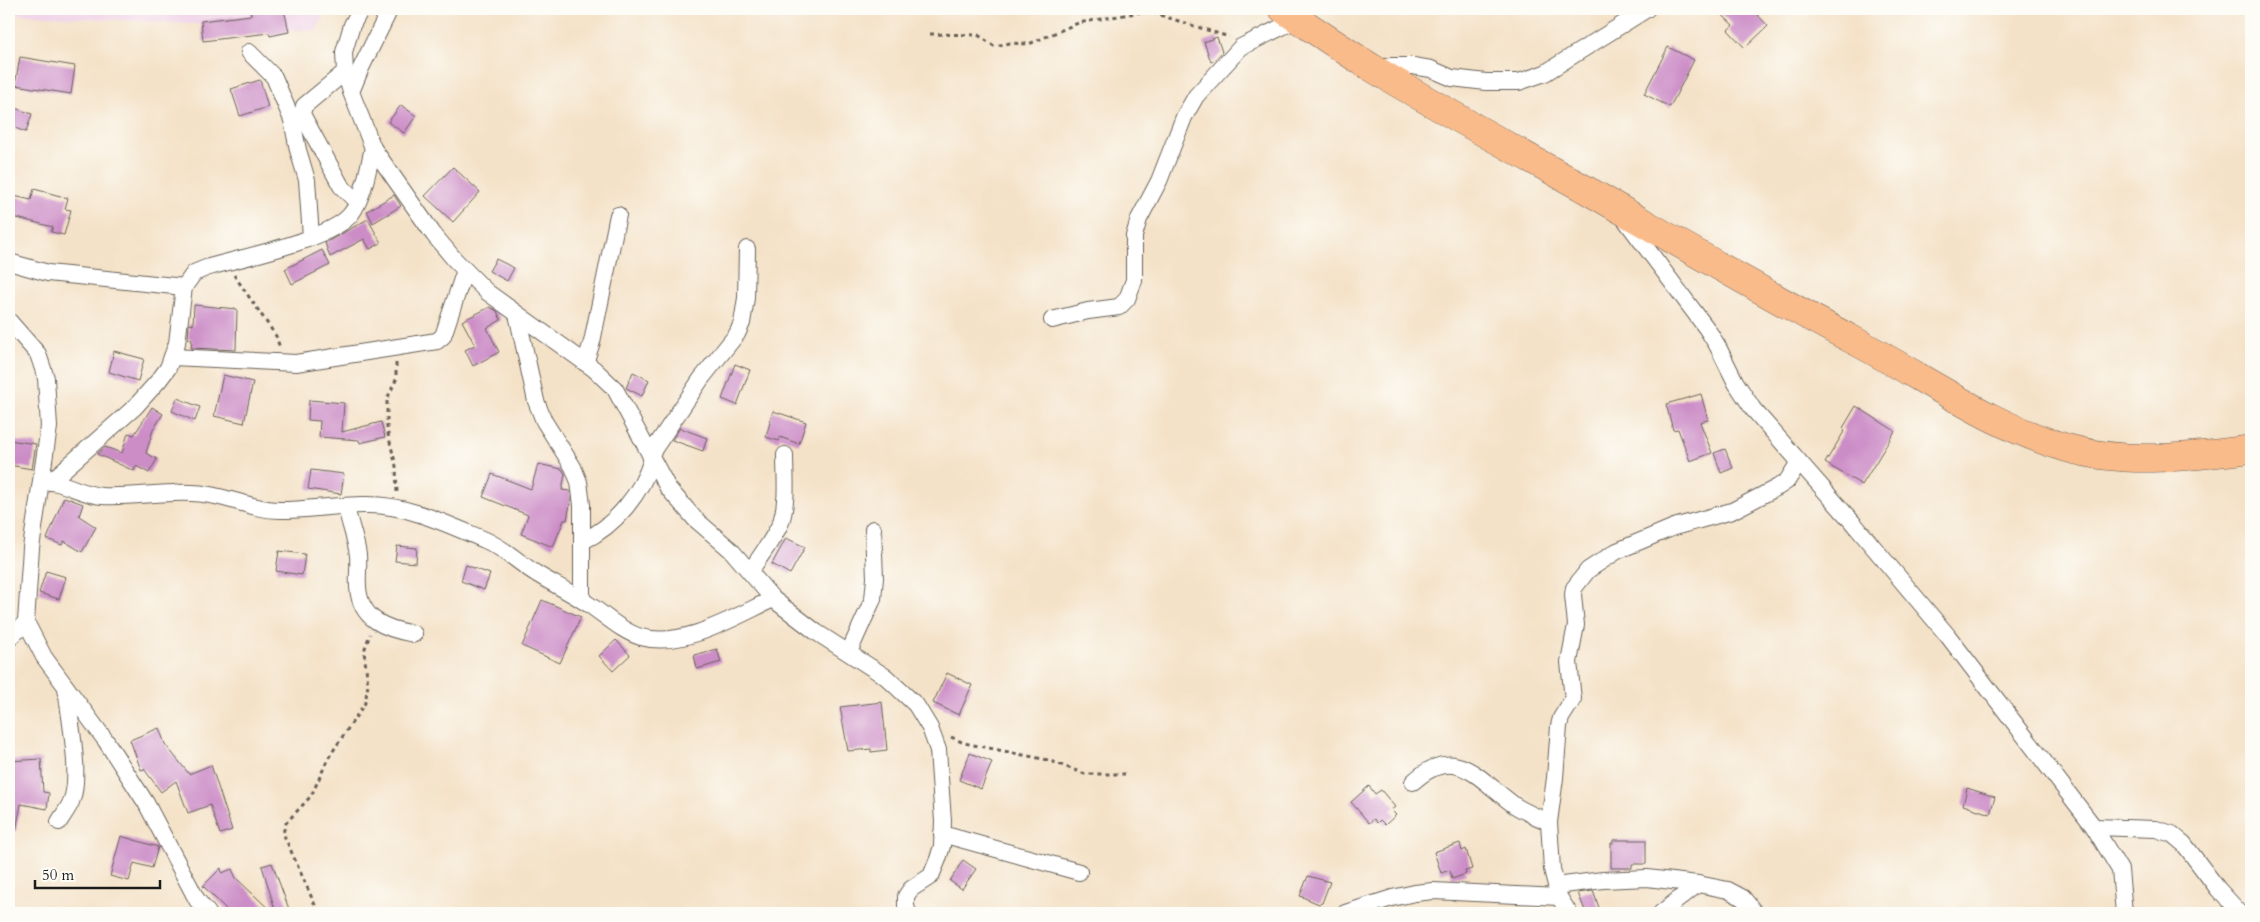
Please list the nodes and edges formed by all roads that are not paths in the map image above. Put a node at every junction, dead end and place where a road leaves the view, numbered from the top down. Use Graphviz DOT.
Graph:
graph roads {
  1 [pos="360,9"];
  2 [pos="390,9"];
  3 [pos="1647,9"];
  4 [pos="1291,14"];
  5 [pos="249,52"];
  6 [pos="1374,69"];
  7 [pos="345,72"];
  8 [pos="351,92"];
  9 [pos="373,148"];
  10 [pos="357,202"];
  11 [pos="1615,207"];
  12 [pos="618,215"];
  13 [pos="312,237"];
  14 [pos="747,249"];
  15 [pos="9,262"];
  16 [pos="465,270"];
  17 [pos="184,287"];
  18 [pos="517,314"];
  19 [pos="1052,320"];
  20 [pos="9,321"];
  21 [pos="172,357"];
  22 [pos="585,363"];
  23 [pos="2251,449"];
  24 [pos="786,455"];
  25 [pos="651,457"];
  26 [pos="1799,462"];
  27 [pos="47,481"];
  28 [pos="346,506"];
  29 [pos="873,529"];
  30 [pos="583,541"];
  31 [pos="750,572"];
  32 [pos="773,598"];
  33 [pos="582,600"];
  34 [pos="26,622"];
  35 [pos="414,634"];
  36 [pos="9,639"];
  37 [pos="849,652"];
  38 [pos="65,685"];
  39 [pos="1413,782"];
  40 [pos="59,822"];
  41 [pos="1549,822"];
  42 [pos="2094,828"];
  43 [pos="942,834"];
  44 [pos="1079,872"];
  45 [pos="1698,884"];
  46 [pos="1558,892"];
  47 [pos="208,913"];
  48 [pos="908,913"];
  49 [pos="1345,913"];
  50 [pos="1569,913"];
  51 [pos="1661,913"];
  52 [pos="1755,913"];
  53 [pos="2124,913"];
  54 [pos="2240,913"];
  1 -- 7 [label="street"];
  2 -- 8 [label="street"];
  3 -- 6 [label="street"];
  4 -- 6 [label="highway"];
  4 -- 19 [label="street"];
  5 -- 13 [label="street"];
  6 -- 11 [label="highway"];
  7 -- 8 [label="street"];
  7 -- 10 [label="street"];
  8 -- 9 [label="street"];
  9 -- 10 [label="street"];
  9 -- 16 [label="street"];
  10 -- 13 [label="street"];
  11 -- 23 [label="highway"];
  11 -- 26 [label="street"];
  12 -- 22 [label="street"];
  13 -- 17 [label="street"];
  14 -- 25 [label="street"];
  15 -- 17 [label="street"];
  16 -- 18 [label="street"];
  16 -- 21 [label="street"];
  17 -- 21 [label="street"];
  18 -- 22 [label="street"];
  18 -- 30 [label="street"];
  20 -- 27 [label="street"];
  21 -- 27 [label="street"];
  22 -- 25 [label="street"];
  24 -- 31 [label="street"];
  25 -- 30 [label="street"];
  25 -- 31 [label="street"];
  26 -- 41 [label="street"];
  26 -- 42 [label="street"];
  27 -- 28 [label="street"];
  27 -- 34 [label="street"];
  28 -- 33 [label="street"];
  28 -- 35 [label="street"];
  29 -- 37 [label="street"];
  30 -- 33 [label="street"];
  31 -- 32 [label="street"];
  32 -- 33 [label="street"];
  32 -- 37 [label="street"];
  34 -- 36 [label="street"];
  34 -- 38 [label="street"];
  37 -- 43 [label="street"];
  38 -- 40 [label="street"];
  38 -- 47 [label="street"];
  39 -- 41 [label="street"];
  41 -- 46 [label="street"];
  42 -- 53 [label="street"];
  42 -- 54 [label="street"];
  43 -- 44 [label="street"];
  43 -- 48 [label="street"];
  45 -- 46 [label="street"];
  45 -- 51 [label="street"];
  45 -- 52 [label="street"];
  46 -- 49 [label="street"];
  46 -- 50 [label="street"];
}
